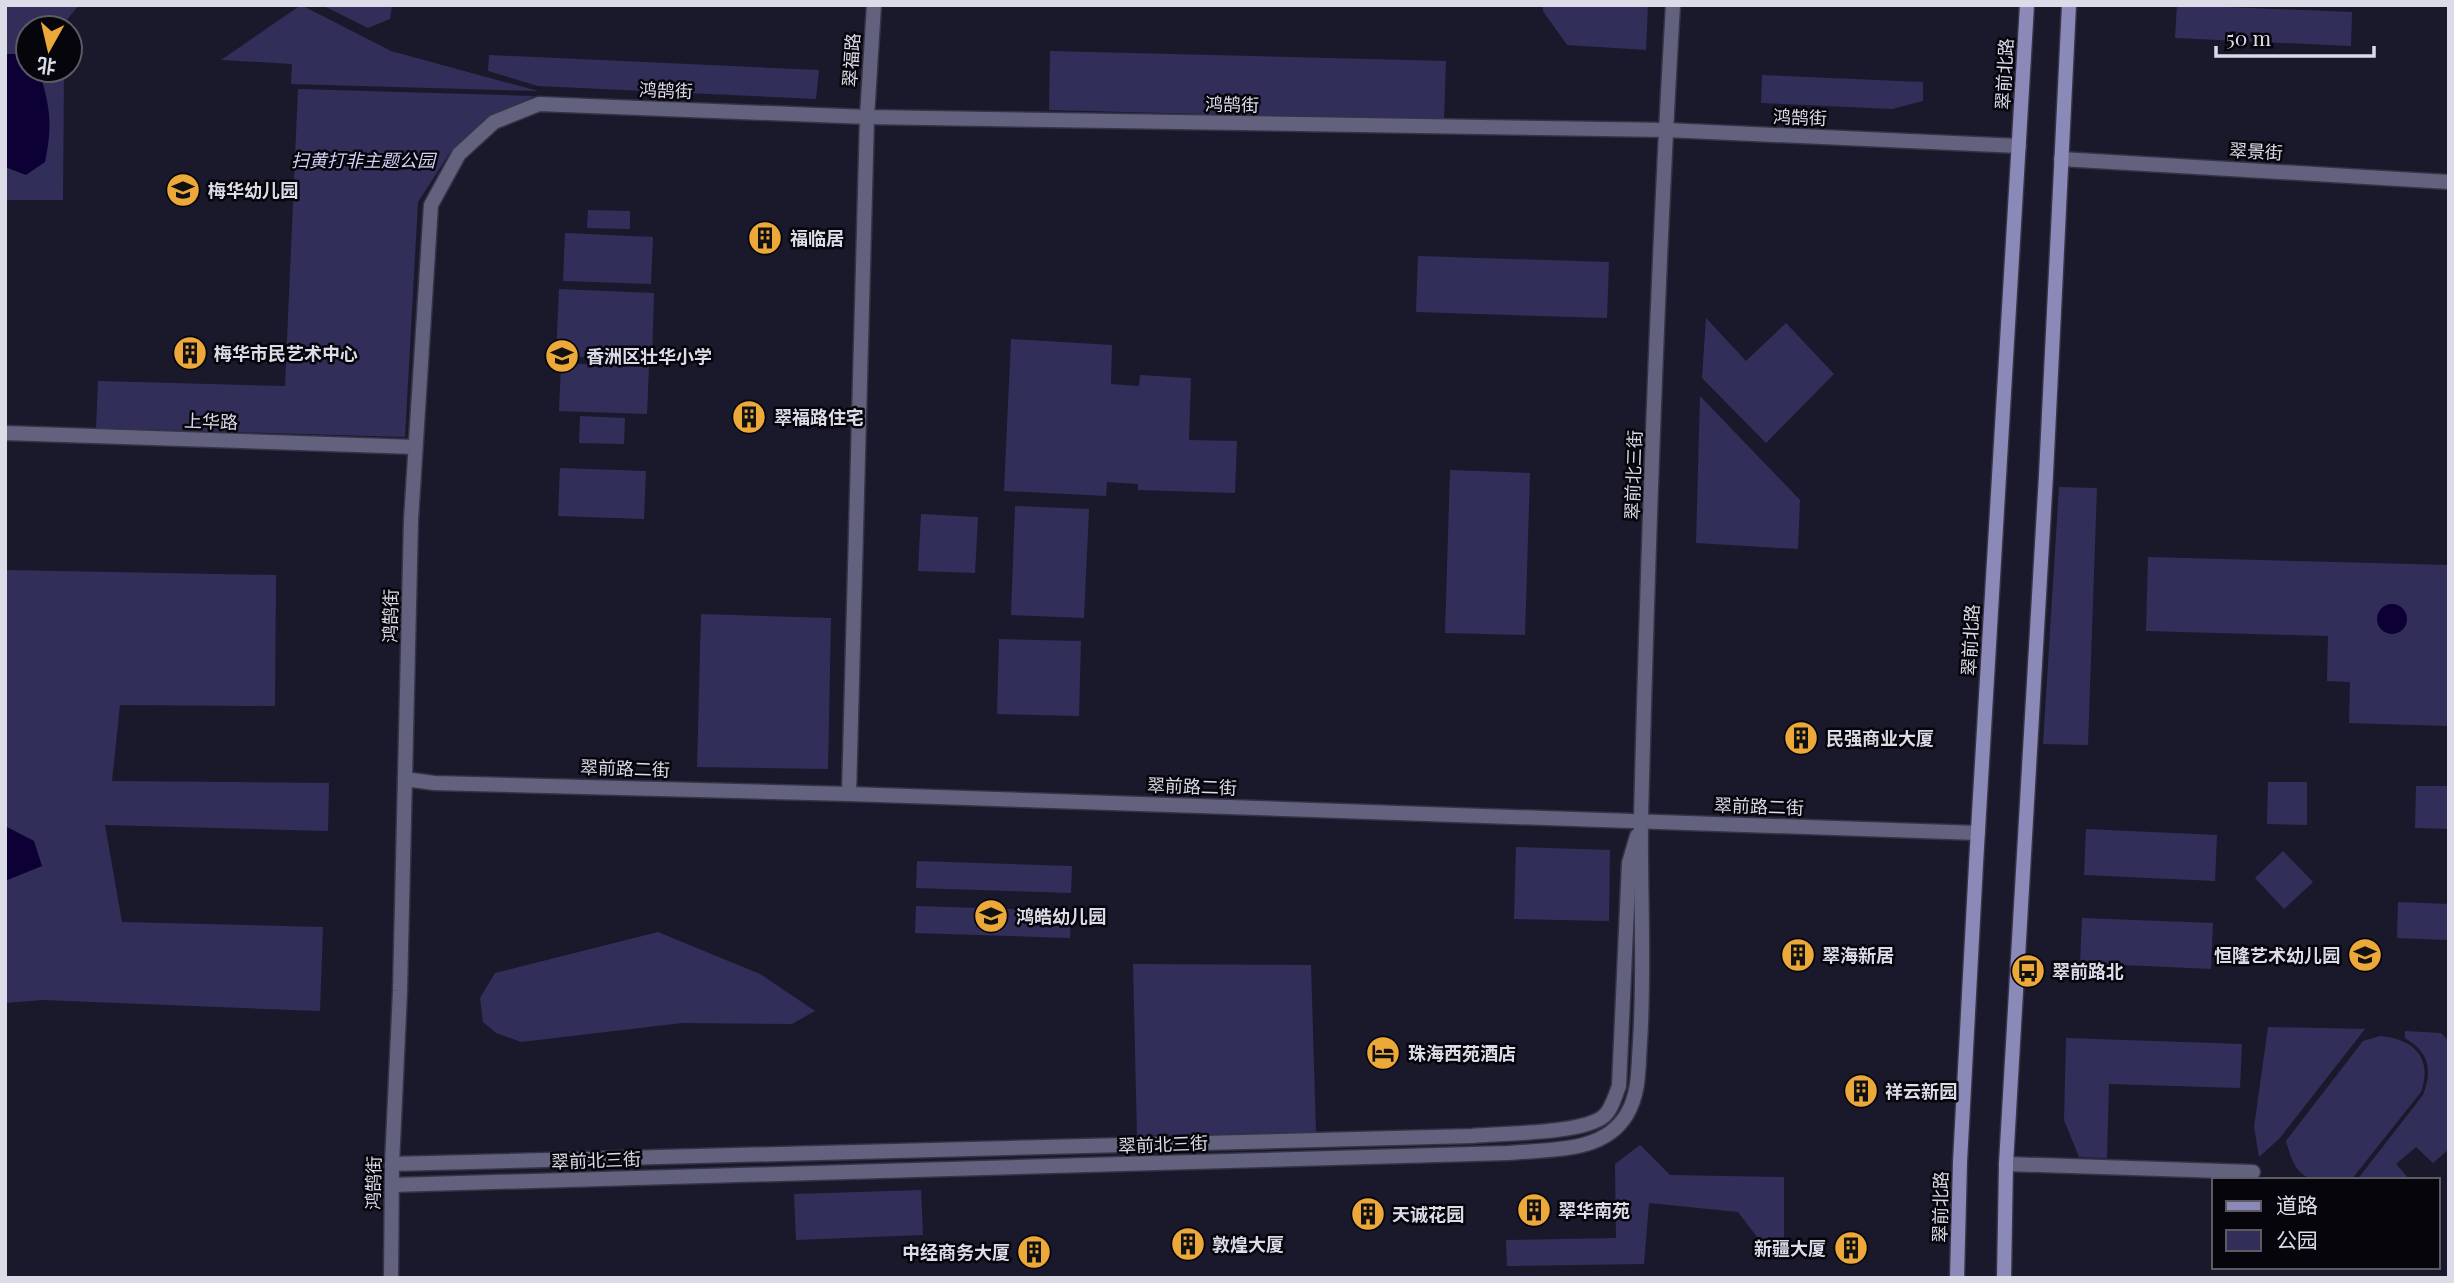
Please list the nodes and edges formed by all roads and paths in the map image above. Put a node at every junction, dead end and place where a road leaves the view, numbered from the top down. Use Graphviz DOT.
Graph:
graph roads {
  1 [pos="874,5"];
  2 [pos="1673,5"];
  3 [pos="2027,5"];
  4 [pos="2069,5"];
  5 [pos="867,117"];
  6 [pos="1666,131"];
  7 [pos="2019,146"];
  8 [pos="2061,159"];
  9 [pos="2449,182"];
  10 [pos="5,433"];
  11 [pos="415,447"];
  12 [pos="405,779"];
  13 [pos="849,794"];
  14 [pos="1641,821"];
  15 [pos="1978,833"];
  16 [pos="392,1164"];
  17 [pos="2006,1164"];
  18 [pos="2253,1172"];
  19 [pos="392,1185"];
  20 [pos="391,1278"];
  21 [pos="1957,1278"];
  22 [pos="2004,1278"];
  1 -- 5 [label="street, 翠福路"];
  2 -- 6 [label="street, 翠前北三街"];
  3 -- 7 [label="main road, 翠前北路"];
  4 -- 8 [label="main road"];
  5 -- 6 [label="street, 鸿鹄街"];
  5 -- 11 [label="street, 鸿鹄街"];
  5 -- 13 [label="street, 翠福路"];
  6 -- 7 [label="street, 鸿鹄街"];
  6 -- 14 [label="street, 翠前北三街"];
  7 -- 15 [label="main road, 翠前北路"];
  8 -- 9 [label="street, 翠景街"];
  8 -- 17 [label="main road"];
  10 -- 11 [label="street, 上华路"];
  11 -- 12 [label="street, 鸿鹄街"];
  12 -- 13 [label="street, 翠前路二街"];
  12 -- 16 [label="street, 鸿鹄街"];
  13 -- 14 [label="street, 翠前路二街"];
  14 -- 15 [label="street, 翠前路二街"];
  14 -- 16 [label="street, 翠前北三街"];
  14 -- 19 [label="street, 翠前北三街"];
  15 -- 21 [label="main road, 翠前北路"];
  16 -- 19 [label="street, 鸿鹄街"];
  17 -- 18 [label="street"];
  17 -- 22 [label="main road"];
  19 -- 20 [label="street, 鸿鹄街"];
}
